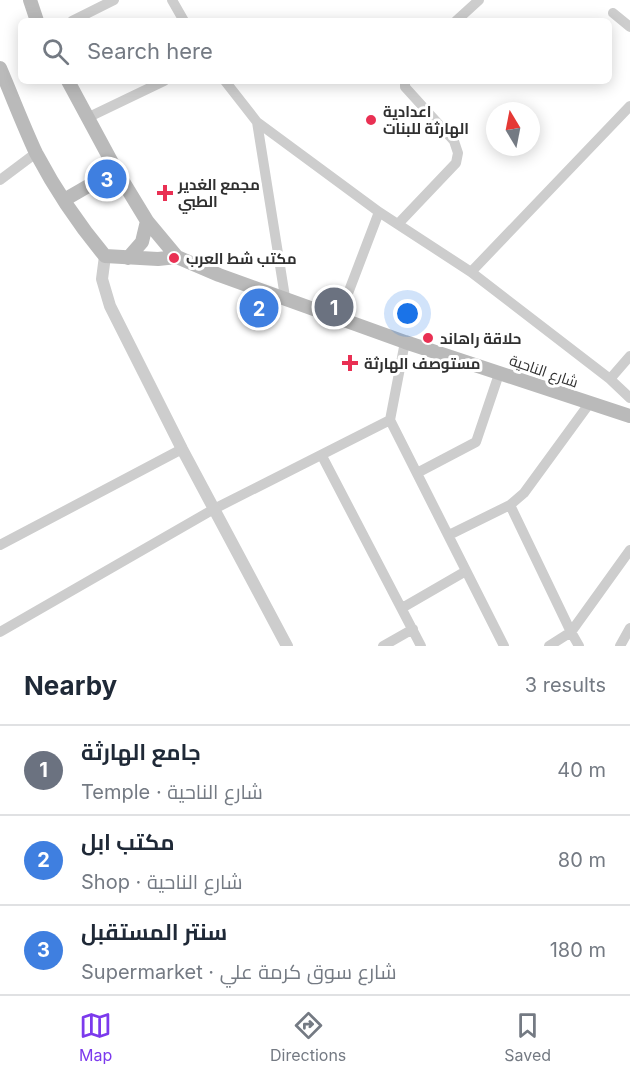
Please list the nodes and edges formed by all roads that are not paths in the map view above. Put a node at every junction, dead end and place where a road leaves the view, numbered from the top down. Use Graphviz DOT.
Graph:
graph roads {
  1 [pos="30,0"];
  2 [pos="114,0"];
  3 [pos="172,0"];
  4 [pos="479,0"];
  5 [pos="613,13"];
  6 [pos="36,18"];
  7 [pos="78,18"];
  8 [pos="182,18"];
  9 [pos="459,18"];
  10 [pos="630,27"];
  11 [pos="0,68"];
  12 [pos="70,84"];
  13 [pos="158,84"];
  14 [pos="227,84"];
  15 [pos="405,84"];
  16 [pos="630,106"];
  17 [pos="89,117"];
  18 [pos="257,122"];
  19 [pos="36,153"];
  20 [pos="116,170"];
  21 [pos="0,180"];
  22 [pos="64,200"];
  23 [pos="380,212"];
  24 [pos="147,221"];
  25 [pos="398,224"];
  26 [pos="105,256"];
  27 [pos="177,256"];
  28 [pos="128,258"];
  29 [pos="471,272"];
  30 [pos="285,297"];
  31 [pos="339,317"];
  32 [pos="405,342"];
  33 [pos="630,356"];
  34 [pos="499,374"];
  35 [pos="610,379"];
  36 [pos="630,398"];
  37 [pos="588,404"];
  38 [pos="630,416"];
  39 [pos="390,420"];
  40 [pos="182,449"];
  41 [pos="322,456"];
  42 [pos="417,473"];
  43 [pos="510,505"];
  44 [pos="214,509"];
  45 [pos="448,536"];
  46 [pos="0,545"];
  47 [pos="630,550"];
  48 [pos="466,571"];
  49 [pos="402,608"];
  50 [pos="630,628"];
  51 [pos="413,629"];
  52 [pos="0,632"];
  53 [pos="571,632"];
  54 [pos="287,646"];
  55 [pos="383,646"];
  56 [pos="422,646"];
  57 [pos="504,646"];
  58 [pos="549,646"];
  59 [pos="579,646"];
  60 [pos="620,646"];
  1 -- 6 [label="main road"];
  2 -- 7 [label="street"];
  3 -- 8 [label="street"];
  4 -- 9 [label="street"];
  5 -- 10 [label="street"];
  11 -- 19 [label="main road"];
  12 -- 17 [label="main road"];
  13 -- 17 [label="street"];
  14 -- 18 [label="street"];
  15 -- 25 [label="street"];
  16 -- 29 [label="street"];
  17 -- 20 [label="main road"];
  18 -- 23 [label="street"];
  18 -- 30 [label="street"];
  19 -- 21 [label="street"];
  19 -- 22 [label="main road"];
  20 -- 22 [label="main road"];
  20 -- 24 [label="main road"];
  22 -- 26 [label="main road"];
  23 -- 25 [label="street"];
  23 -- 31 [label="street"];
  24 -- 27 [label="main road"];
  24 -- 28 [label="main road"];
  25 -- 29 [label="street"];
  26 -- 28 [label="main road"];
  26 -- 40 [label="street"];
  27 -- 28 [label="main road"];
  27 -- 30 [label="main road, شارع الناحية"];
  29 -- 35 [label="street"];
  30 -- 31 [label="main road, شارع الناحية"];
  31 -- 32 [label="main road, شارع الناحية"];
  32 -- 34 [label="main road, شارع الناحية"];
  32 -- 39 [label="street"];
  33 -- 35 [label="street"];
  34 -- 37 [label="main road, شارع الناحية"];
  34 -- 42 [label="street"];
  35 -- 36 [label="street"];
  37 -- 38 [label="main road, شارع الناحية"];
  37 -- 43 [label="street"];
  39 -- 41 [label="street"];
  39 -- 42 [label="street"];
  40 -- 44 [label="street"];
  40 -- 46 [label="street"];
  41 -- 44 [label="street"];
  41 -- 49 [label="street"];
  42 -- 45 [label="street"];
  43 -- 45 [label="street"];
  43 -- 53 [label="street"];
  44 -- 52 [label="street"];
  44 -- 54 [label="street"];
  45 -- 48 [label="street"];
  47 -- 53 [label="street"];
  48 -- 49 [label="street"];
  48 -- 57 [label="street"];
  49 -- 51 [label="street"];
  50 -- 60 [label="street"];
  51 -- 55 [label="street"];
  51 -- 56 [label="street"];
  53 -- 58 [label="street"];
  53 -- 59 [label="street"];
}
